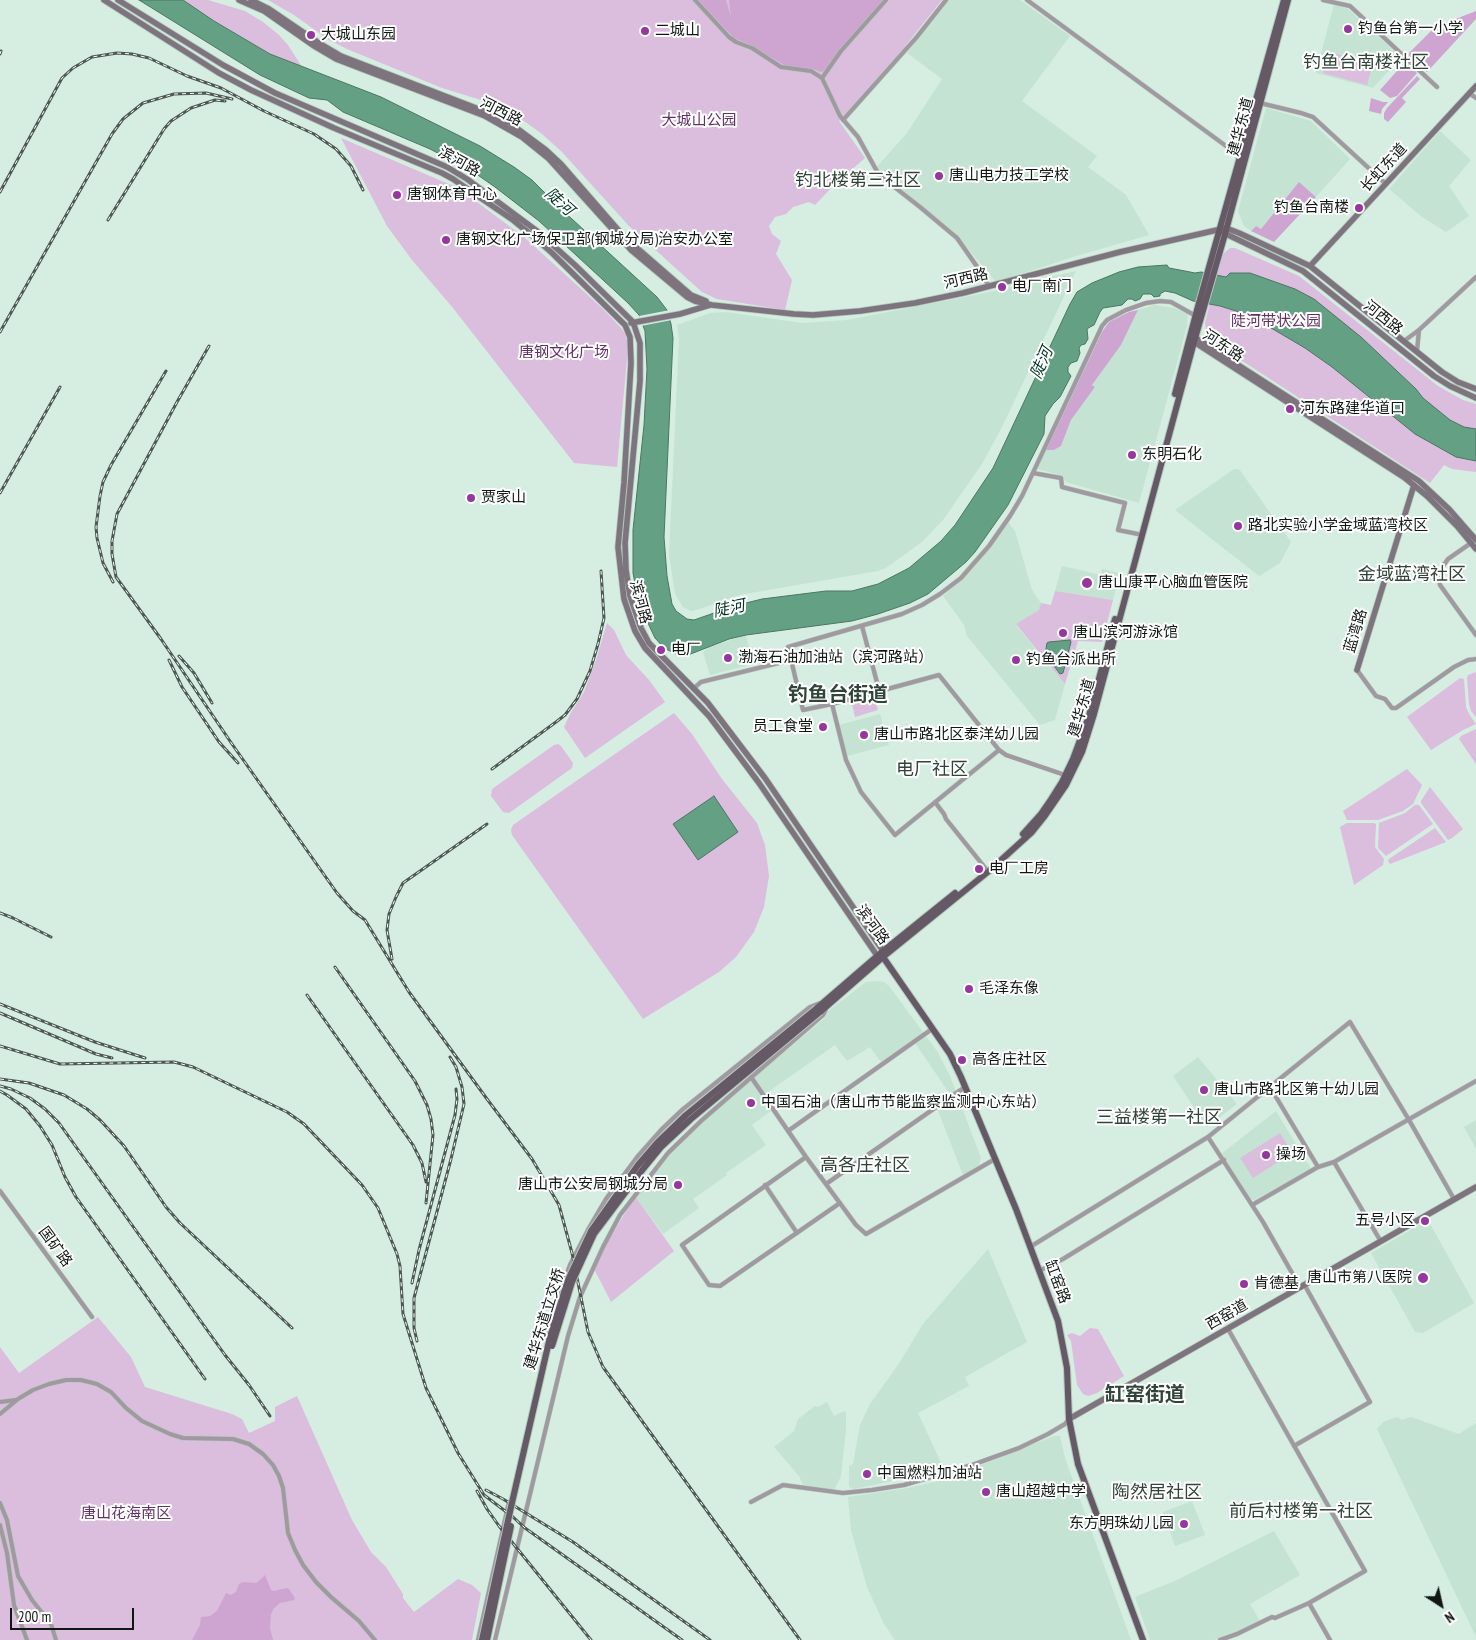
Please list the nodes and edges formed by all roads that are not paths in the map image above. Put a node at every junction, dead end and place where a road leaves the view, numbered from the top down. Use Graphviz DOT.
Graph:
graph roads {
  1 [pos="104,0"];
  2 [pos="118,0"];
  3 [pos="239,0"];
  4 [pos="251,0"];
  5 [pos="695,0"];
  6 [pos="886,0"];
  7 [pos="946,0"];
  8 [pos="1027,0"];
  9 [pos="1284,0"];
  10 [pos="1288,0"];
  11 [pos="1323,0"];
  12 [pos="822,78"];
  13 [pos="1476,86"];
  14 [pos="1437,87"];
  15 [pos="1470,93"];
  16 [pos="1476,98"];
  17 [pos="1260,103"];
  18 [pos="843,120"];
  19 [pos="1243,160"];
  20 [pos="1386,184"];
  21 [pos="1224,231"];
  22 [pos="1310,266"];
  23 [pos="1476,277"];
  24 [pos="989,286"];
  25 [pos="712,304"];
  26 [pos="1198,312"];
  27 [pos="636,322"];
  28 [pos="625,325"];
  29 [pos="1419,330"];
  30 [pos="1193,340"];
  31 [pos="1404,341"];
  32 [pos="1416,351"];
  33 [pos="1476,390"];
  34 [pos="1476,398"];
  35 [pos="1033,473"];
  36 [pos="1414,485"];
  37 [pos="1138,534"];
  38 [pos="1473,541"];
  39 [pos="1476,549"];
  40 [pos="862,626"];
  41 [pos="1476,635"];
  42 [pos="1476,659"];
  43 [pos="791,660"];
  44 [pos="1357,670"];
  45 [pos="693,689"];
  46 [pos="879,690"];
  47 [pos="687,693"];
  48 [pos="832,704"];
  49 [pos="999,750"];
  50 [pos="1065,775"];
  51 [pos="935,802"];
  52 [pos="986,868"];
  53 [pos="881,955"];
  54 [pos="826,1002"];
  55 [pos="818,1010"];
  56 [pos="932,1029"];
  57 [pos="752,1077"];
  58 [pos="1476,1081"];
  59 [pos="965,1087"];
  60 [pos="1270,1087"];
  61 [pos="1409,1120"];
  62 [pos="788,1131"];
  63 [pos="1208,1137"];
  64 [pos="806,1157"];
  65 [pos="995,1159"];
  66 [pos="1224,1160"];
  67 [pos="1334,1162"];
  68 [pos="1318,1167"];
  69 [pos="826,1184"];
  70 [pos="765,1185"];
  71 [pos="1476,1186"];
  72 [pos="0,1191"];
  73 [pos="1454,1199"];
  74 [pos="840,1203"];
  75 [pos="1252,1205"];
  76 [pos="797,1233"];
  77 [pos="1380,1240"];
  78 [pos="1030,1247"];
  79 [pos="1039,1271"];
  80 [pos="1302,1285"];
  81 [pos="92,1317"];
  82 [pos="1228,1329"];
  83 [pos="18,1399"];
  84 [pos="0,1402"];
  85 [pos="0,1414"];
  86 [pos="1069,1419"];
  87 [pos="1294,1446"];
  88 [pos="752,1502"];
  89 [pos="0,1503"];
  90 [pos="0,1525"];
  91 [pos="15,1566"];
  92 [pos="8,1568"];
  93 [pos="1309,1603"];
  94 [pos="27,1640"];
  95 [pos="56,1640"];
  96 [pos="375,1640"];
  97 [pos="478,1640"];
  98 [pos="482,1640"];
  99 [pos="487,1640"];
  100 [pos="494,1640"];
  101 [pos="1143,1640"];
  102 [pos="1220,1640"];
  103 [pos="1330,1640"];
  1 -- 28 [label="street, 滨河路"];
  2 -- 27 [label="street, 滨河路"];
  3 -- 25 [label="street, 河西路"];
  4 -- 25 [label="street, 河西路"];
  5 -- 12 [label="street"];
  6 -- 12 [label="street"];
  7 -- 18 [label="street"];
  8 -- 19 [label="street"];
  9 -- 19 [label="main road, 建华东道"];
  10 -- 17 [label="main road, 建华东道"];
  11 -- 14 [label="street"];
  12 -- 18 [label="street"];
  13 -- 15 [label="street, 长虹东道"];
  15 -- 16 [label="street"];
  15 -- 20 [label="street, 长虹东道"];
  17 -- 19 [label="main road, 建华东道"];
  17 -- 20 [label="street"];
  18 -- 24 [label="street"];
  19 -- 21 [label="main road, 建华东道"];
  20 -- 22 [label="street, 长虹东道"];
  21 -- 22 [label="street, 河西路"];
  21 -- 24 [label="street, 河西路"];
  21 -- 26 [label="main road, 建华东道"];
  21 -- 34 [label="street, 河西路"];
  22 -- 31 [label="street, 河西路"];
  23 -- 29 [label="street"];
  24 -- 25 [label="street, 河西路"];
  25 -- 27 [label="street"];
  26 -- 30 [label="main road, 建华东道"];
  26 -- 35 [label="street"];
  27 -- 28 [label="street"];
  27 -- 45 [label="street, 滨河路"];
  28 -- 47 [label="street, 滨河路"];
  29 -- 31 [label="street"];
  29 -- 32 [label="street"];
  30 -- 36 [label="street, 河东路"];
  30 -- 37 [label="main road, 建华东道"];
  30 -- 38 [label="street, 河东路"];
  30 -- 53 [label="main road, 建华东道"];
  31 -- 32 [label="street, 河西路"];
  32 -- 33 [label="street, 河西路"];
  35 -- 37 [label="street"];
  35 -- 40 [label="street"];
  36 -- 38 [label="street, 河东路"];
  36 -- 44 [label="street, 蓝湾路"];
  37 -- 50 [label="main road, 建华东道"];
  38 -- 39 [label="street, 河东路"];
  38 -- 41 [label="street"];
  40 -- 43 [label="street"];
  40 -- 46 [label="street"];
  42 -- 44 [label="street"];
  43 -- 45 [label="street"];
  43 -- 48 [label="street"];
  45 -- 47 [label="street"];
  45 -- 53 [label="street, 滨河路"];
  46 -- 48 [label="street"];
  46 -- 49 [label="street"];
  47 -- 53 [label="street, 滨河路"];
  48 -- 51 [label="street"];
  49 -- 50 [label="street"];
  49 -- 51 [label="street"];
  50 -- 52 [label="main road, 建华东道"];
  51 -- 52 [label="street"];
  52 -- 53 [label="main road, 建华东道"];
  53 -- 54 [label="main road, 建华东道"];
  53 -- 56 [label="main road, 缸窑路"];
  54 -- 55 [label="main road, 建华东道"];
  54 -- 57 [label="street"];
  54 -- 97 [label="street"];
  55 -- 98 [label="main road, 建华东道立交桥, bridge"];
  55 -- 99 [label="main road, 建华东道立交桥, bridge"];
  56 -- 59 [label="main road, 缸窑路"];
  56 -- 62 [label="street"];
  57 -- 62 [label="street"];
  57 -- 100 [label="street"];
  58 -- 61 [label="street"];
  59 -- 65 [label="main road, 缸窑路"];
  59 -- 69 [label="street"];
  60 -- 61 [label="street"];
  60 -- 63 [label="street"];
  60 -- 68 [label="street"];
  61 -- 67 [label="street"];
  61 -- 73 [label="street"];
  62 -- 64 [label="street"];
  63 -- 66 [label="street"];
  63 -- 78 [label="street"];
  64 -- 69 [label="street"];
  64 -- 70 [label="street"];
  65 -- 74 [label="street"];
  65 -- 78 [label="main road, 缸窑路"];
  66 -- 75 [label="street"];
  66 -- 79 [label="street"];
  67 -- 68 [label="street"];
  67 -- 77 [label="street"];
  68 -- 75 [label="street"];
  69 -- 74 [label="street"];
  70 -- 76 [label="street"];
  70 -- 76 [label="street"];
  71 -- 73 [label="street, 西窑道"];
  72 -- 81 [label="street, 国矿路"];
  73 -- 77 [label="street, 西窑道"];
  74 -- 76 [label="street"];
  75 -- 80 [label="street"];
  77 -- 80 [label="street, 西窑道"];
  78 -- 79 [label="main road, 缸窑路"];
  79 -- 86 [label="main road, 缸窑路"];
  80 -- 82 [label="street, 西窑道"];
  80 -- 87 [label="street"];
  82 -- 86 [label="street, 西窑道"];
  82 -- 87 [label="street"];
  83 -- 84 [label="street"];
  83 -- 85 [label="street"];
  83 -- 96 [label="street"];
  86 -- 88 [label="street"];
  86 -- 101 [label="main road, 缸窑路"];
  87 -- 93 [label="street"];
  89 -- 91 [label="street"];
  90 -- 92 [label="street"];
  91 -- 92 [label="street"];
  91 -- 95 [label="street"];
  92 -- 94 [label="street"];
  93 -- 102 [label="street"];
  93 -- 103 [label="street"];
}
